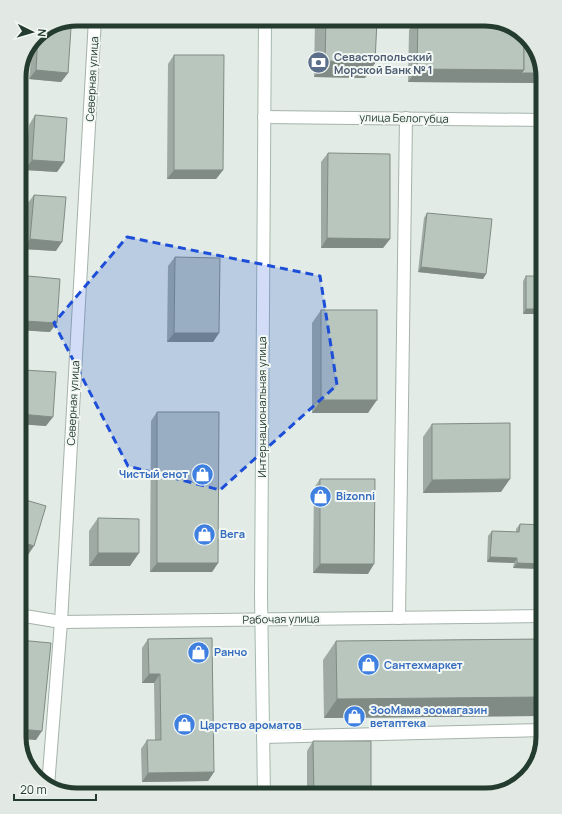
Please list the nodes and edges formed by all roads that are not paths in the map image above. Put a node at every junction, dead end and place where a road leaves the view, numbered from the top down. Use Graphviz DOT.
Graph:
graph roads {
  1 [pos="95,26"];
  2 [pos="265,26"];
  3 [pos="264,117"];
  4 [pos="406,118"];
  5 [pos="536,120"];
  6 [pos="26,616"];
  7 [pos="536,616"];
  8 [pos="399,618"];
  9 [pos="261,619"];
  10 [pos="61,622"];
  11 [pos="536,730"];
  12 [pos="263,737"];
  13 [pos="49,779"];
  14 [pos="264,788"];
  1 -- 10 [label="street, Северная улица"];
  2 -- 3 [label="street, Интернациональная улица"];
  3 -- 4 [label="street, улица Белогубца"];
  3 -- 9 [label="street, Интернациональная улица"];
  4 -- 5 [label="street, улица Белогубца"];
  4 -- 8 [label="street"];
  6 -- 10 [label="street, Рабочая улица"];
  7 -- 8 [label="street, Рабочая улица"];
  8 -- 9 [label="street, Рабочая улица"];
  9 -- 10 [label="street, Рабочая улица"];
  9 -- 12 [label="street, Интернациональная улица"];
  10 -- 13 [label="street, Северная улица"];
  11 -- 12 [label="street"];
  12 -- 14 [label="street, Интернациональная улица"];
}
